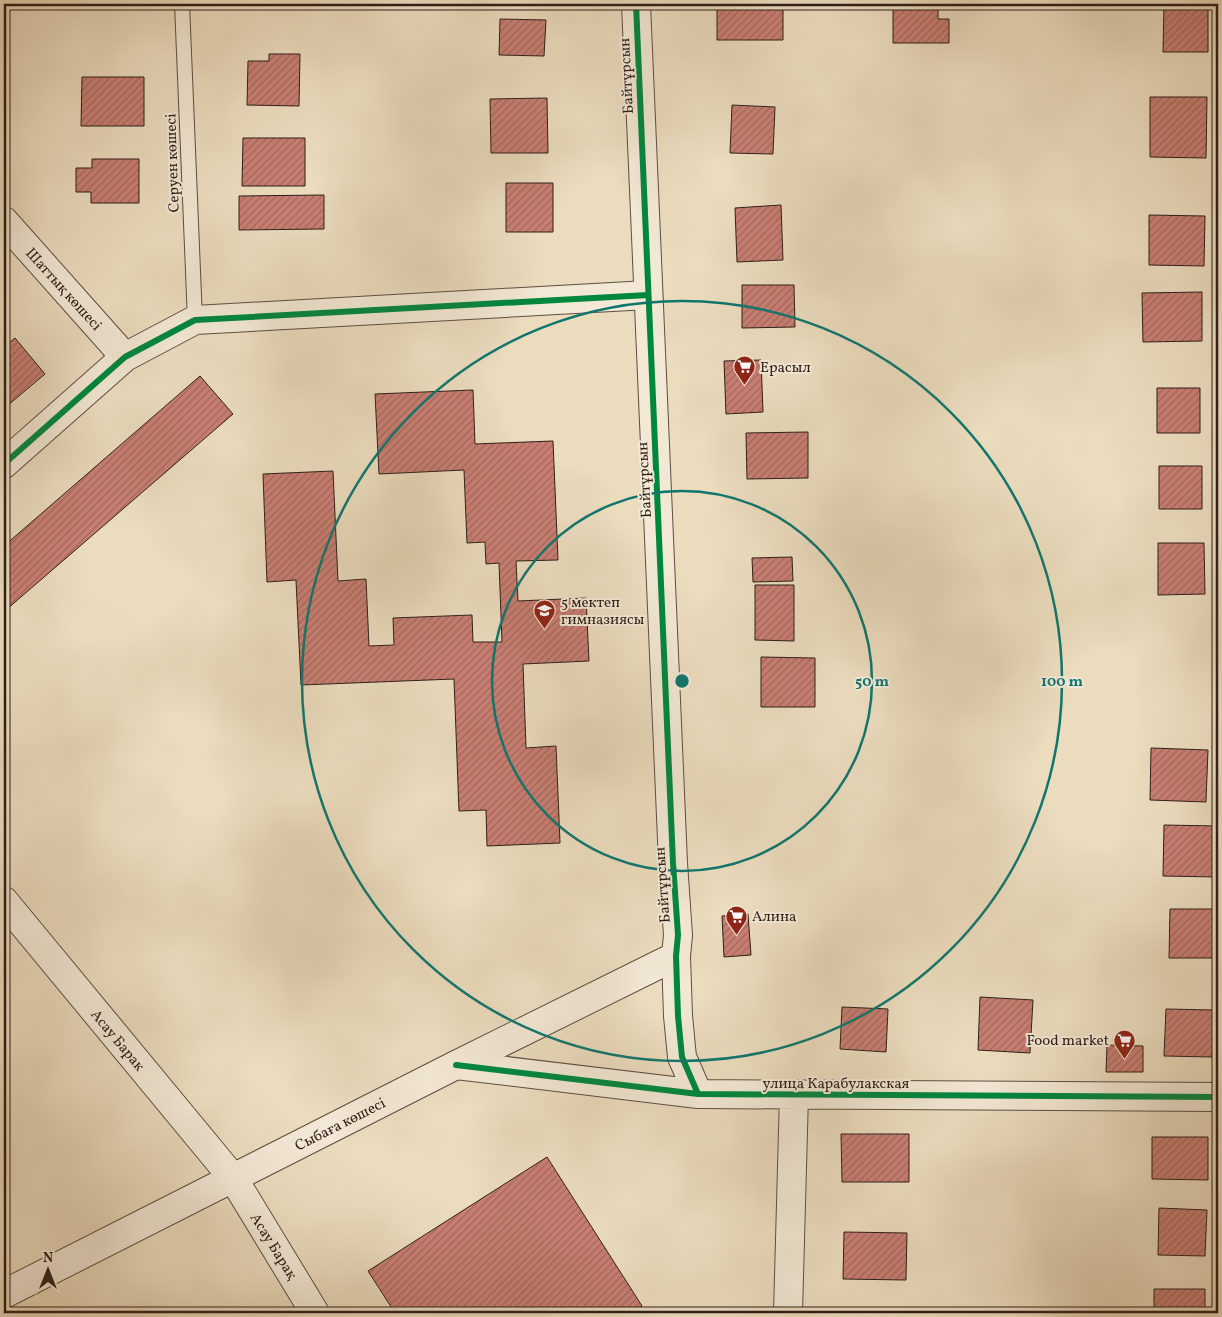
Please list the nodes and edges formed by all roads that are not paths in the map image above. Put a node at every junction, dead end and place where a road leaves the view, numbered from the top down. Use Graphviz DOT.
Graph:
graph roads {
  1 [pos="182,4"];
  2 [pos="636,4"];
  3 [pos="4,221"];
  4 [pos="648,295"];
  5 [pos="195,320"];
  6 [pos="125,357"];
  7 [pos="4,464"];
  8 [pos="4,902"];
  9 [pos="676,956"];
  10 [pos="456,1065"];
  11 [pos="698,1094"];
  12 [pos="794,1096"];
  13 [pos="1218,1097"];
  14 [pos="232,1178"];
  15 [pos="4,1294"];
  16 [pos="315,1313"];
  17 [pos="788,1313"];
  1 -- 5 [label="lane, Серуен көшесі"];
  2 -- 4 [label="street, Байтұрсын"];
  3 -- 6 [label="street, Шаттық көшесі"];
  4 -- 5 [label="street"];
  4 -- 9 [label="street, Байтұрсын"];
  5 -- 6 [label="street"];
  6 -- 7 [label="street"];
  8 -- 14 [label="street, Асау Барак"];
  9 -- 10 [label="street, Сыбаға көшесі"];
  9 -- 11 [label="street, Байтұрсын"];
  10 -- 11 [label="street, улица Карабулакская"];
  10 -- 14 [label="street, Сыбаға көшесі"];
  11 -- 12 [label="street, улица Карабулакская"];
  12 -- 13 [label="street, улица Карабулакская"];
  12 -- 17 [label="street"];
  14 -- 15 [label="street, Сыбаға көшесі"];
  14 -- 16 [label="street, Асау Барақ"];
}
